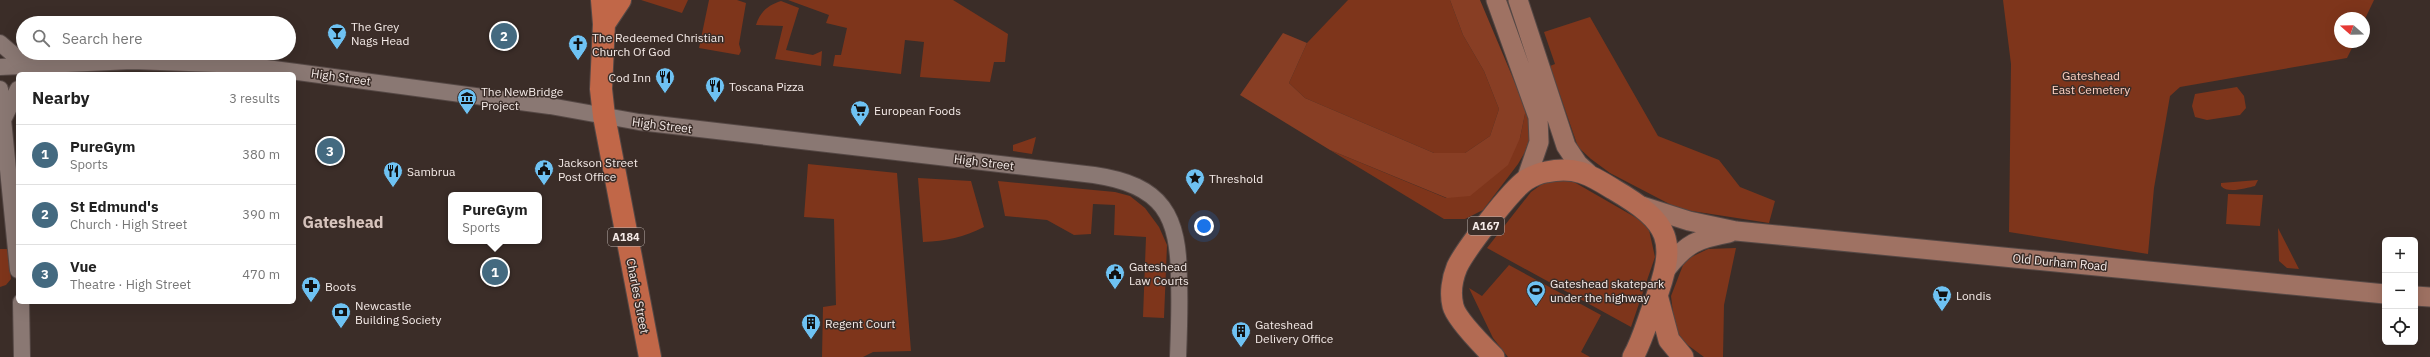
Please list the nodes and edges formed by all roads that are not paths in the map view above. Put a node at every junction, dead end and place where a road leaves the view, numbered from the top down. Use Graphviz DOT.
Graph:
graph roads {
  1 [pos="602,0"];
  2 [pos="620,0"];
  3 [pos="1496,0"];
  4 [pos="1518,0"];
  5 [pos="604,24"];
  6 [pos="0,42"];
  7 [pos="16,56"];
  8 [pos="34,60"];
  9 [pos="56,63"];
  10 [pos="0,67"];
  11 [pos="40,72"];
  12 [pos="16,93"];
  13 [pos="1,97"];
  14 [pos="604,116"];
  15 [pos="4,120"];
  16 [pos="1588,173"];
  17 [pos="1526,180"];
  18 [pos="1642,206"];
  19 [pos="1736,231"];
  20 [pos="16,256"];
  21 [pos="1666,268"];
  22 [pos="2382,294"];
  23 [pos="1657,295"];
  24 [pos="2418,296"];
  25 [pos="2430,297"];
  26 [pos="22,304"];
  27 [pos="1475,348"];
  28 [pos="22,357"];
  29 [pos="650,357"];
  30 [pos="1178,357"];
  31 [pos="1494,357"];
  32 [pos="1632,357"];
  33 [pos="1683,357"];
  1 -- 5 [label="highway, A184"];
  2 -- 5 [label="highway"];
  3 -- 17 [label="main road"];
  4 -- 16 [label="main road"];
  5 -- 14 [label="highway, A184"];
  6 -- 7 [label="street"];
  8 -- 9 [label="street"];
  9 -- 10 [label="street, High Street"];
  9 -- 11 [label="street"];
  9 -- 14 [label="street, High Street"];
  12 -- 15 [label="street"];
  13 -- 15 [label="street"];
  14 -- 29 [label="highway, Charles Street / A184"];
  14 -- 30 [label="street, High Street"];
  15 -- 20 [label="street"];
  16 -- 17 [label="main road, A167"];
  16 -- 18 [label="main road, A167"];
  17 -- 27 [label="main road, A167"];
  18 -- 19 [label="main road, Old Durham Road"];
  18 -- 21 [label="main road, A167"];
  19 -- 21 [label="main road, Old Durham Road"];
  19 -- 22 [label="main road, Old Durham Road"];
  21 -- 23 [label="main road, A167"];
  23 -- 32 [label="main road, A167"];
  23 -- 33 [label="main road"];
  24 -- 25 [label="main road"];
  26 -- 28 [label="street"];
  27 -- 31 [label="main road, A167"];
}
